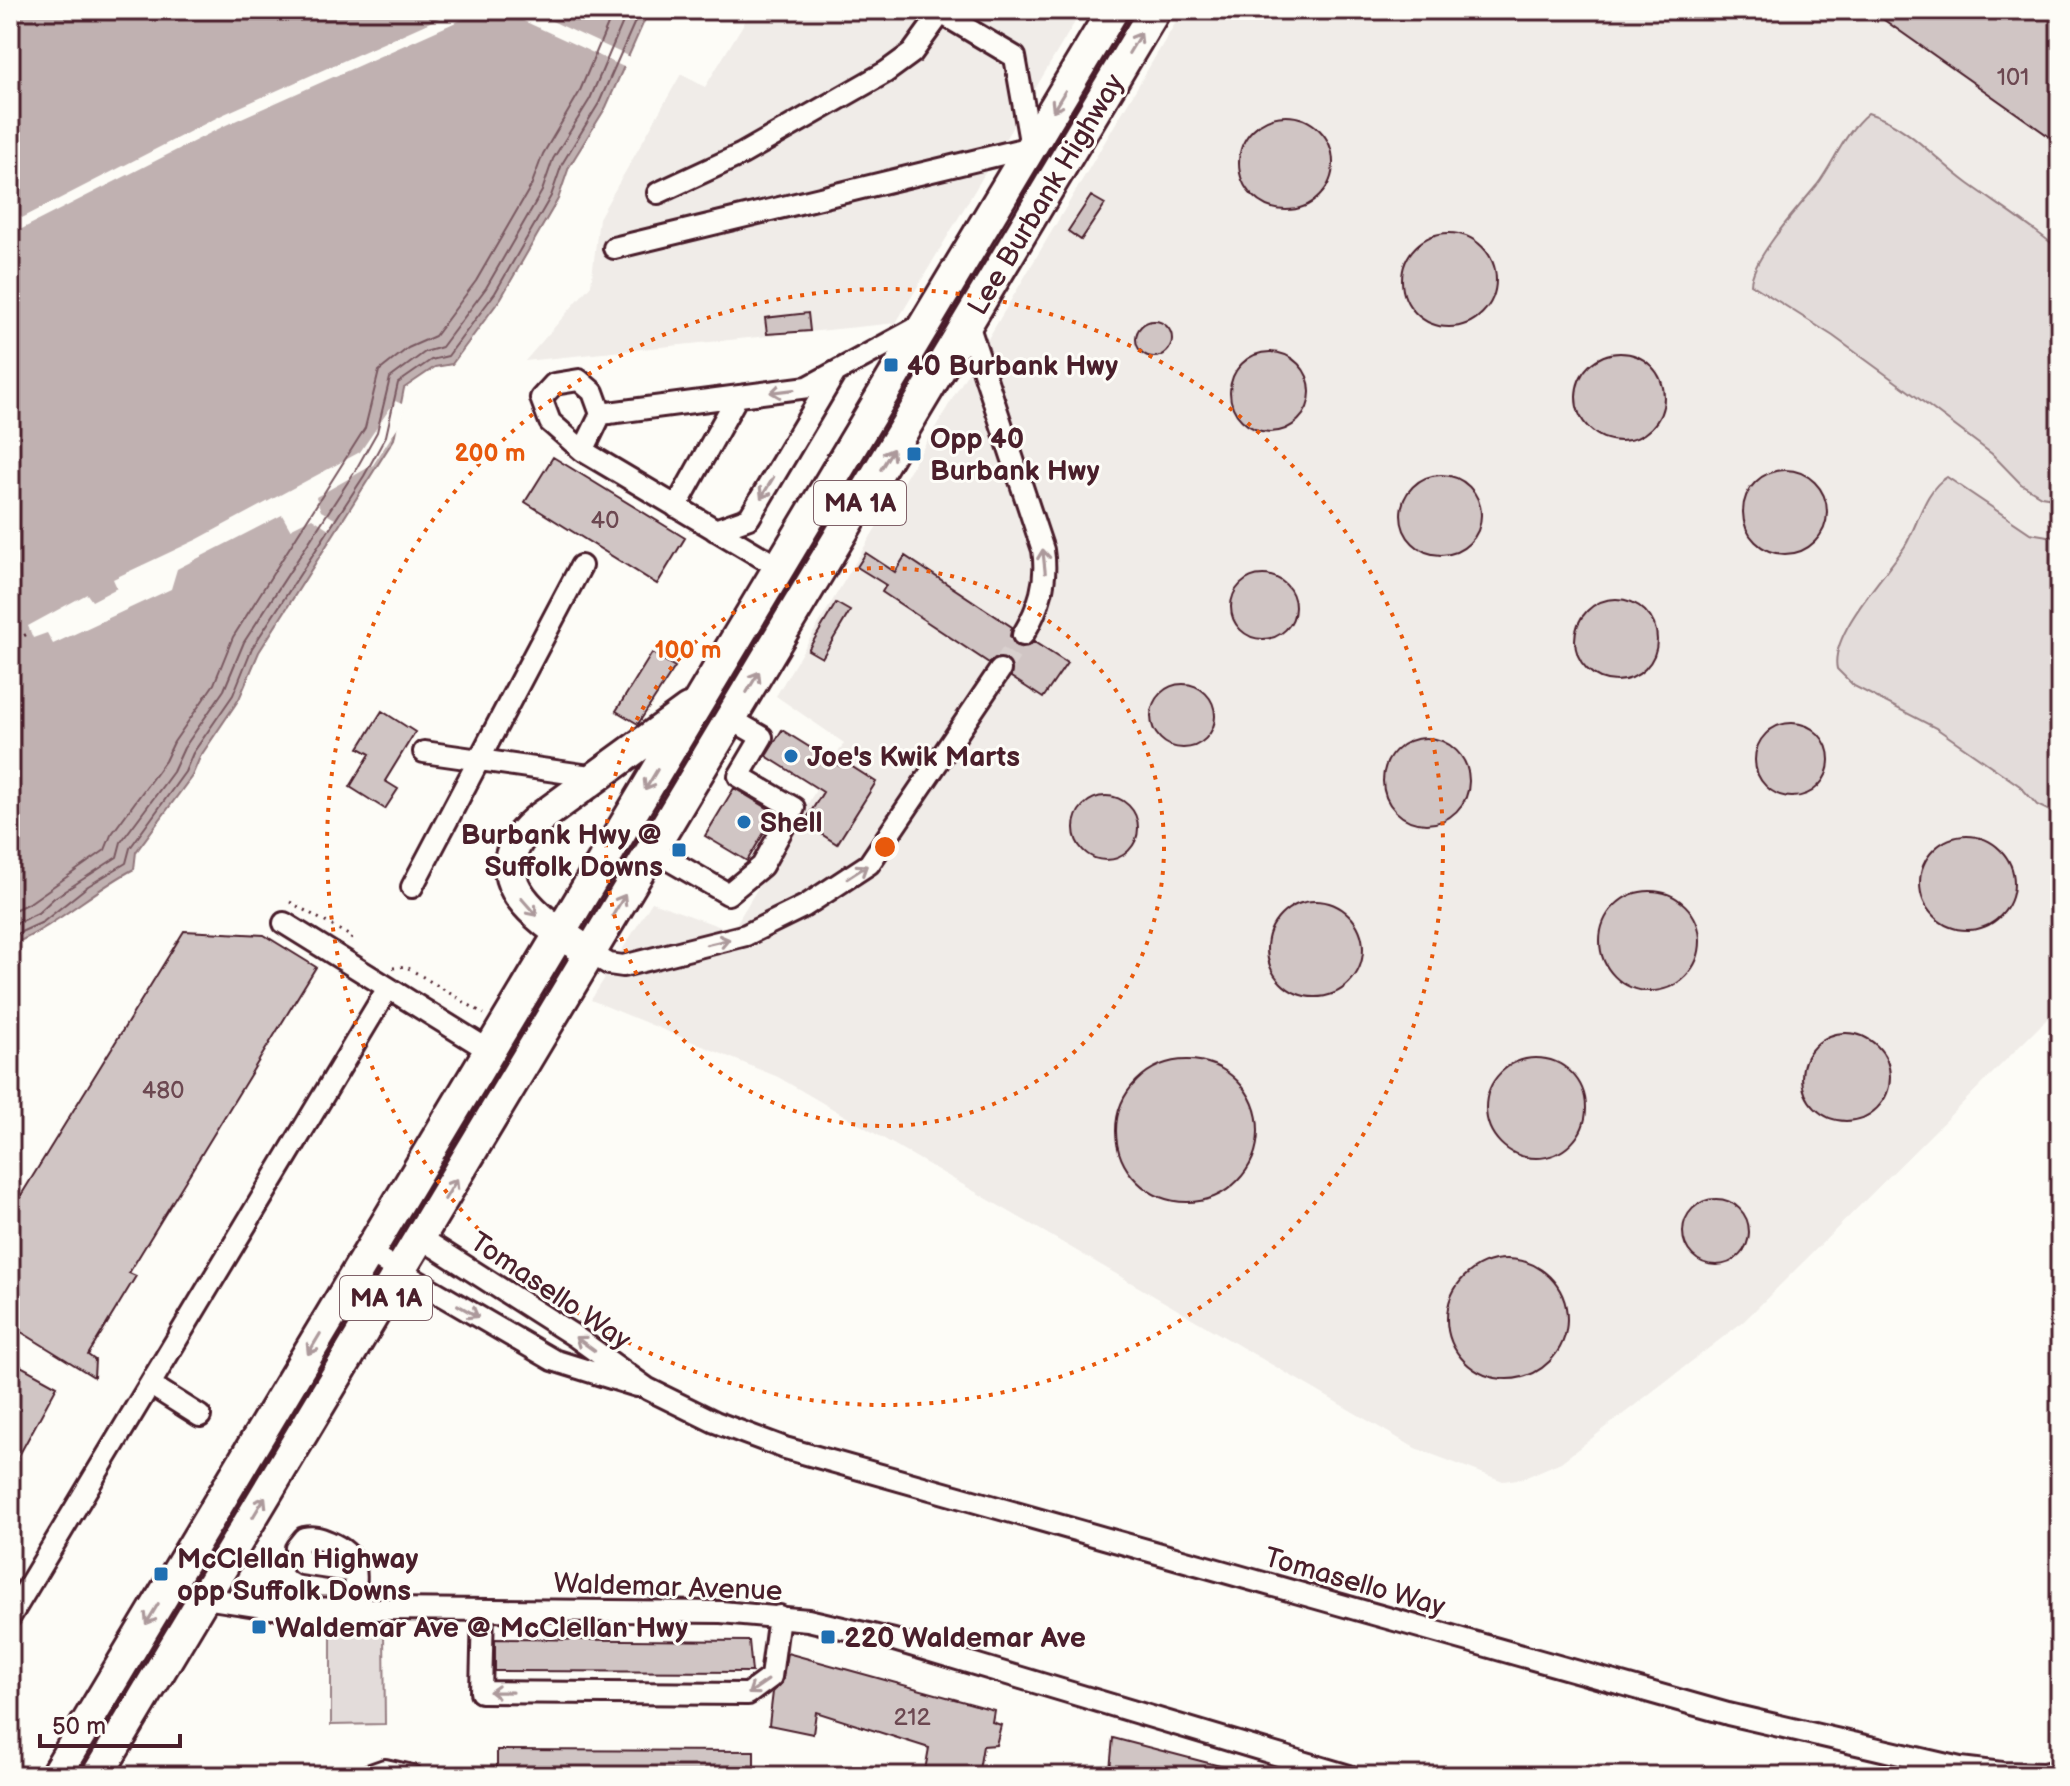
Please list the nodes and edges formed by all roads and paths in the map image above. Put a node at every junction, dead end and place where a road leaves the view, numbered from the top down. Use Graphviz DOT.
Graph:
graph roads {
  1 [pos="1113,10"];
  2 [pos="1155,10"];
  3 [pos="942,12"];
  4 [pos="1031,147"];
  5 [pos="658,193"];
  6 [pos="614,248"];
  7 [pos="927,322"];
  8 [pos="968,324"];
  9 [pos="835,373"];
  10 [pos="737,397"];
  11 [pos="601,414"];
  12 [pos="583,451"];
  13 [pos="676,507"];
  14 [pos="715,530"];
  15 [pos="581,566"];
  16 [pos="780,568"];
  17 [pos="31,632"];
  18 [pos="1023,635"];
  19 [pos="10,643"];
  20 [pos="1000,670"];
  21 [pos="699,701"];
  22 [pos="731,719"];
  23 [pos="424,752"];
  24 [pos="479,760"];
  25 [pos="597,777"];
  26 [pos="652,850"];
  27 [pos="412,887"];
  28 [pos="290,902"];
  29 [pos="284,923"];
  30 [pos="560,933"];
  31 [pos="350,947"];
  32 [pos="590,953"];
  33 [pos="389,978"];
  34 [pos="487,1016"];
  35 [pos="490,1051"];
  36 [pos="421,1238"];
  37 [pos="369,1253"];
  38 [pos="401,1272"];
  39 [pos="151,1385"];
  40 [pos="648,1389"];
  41 [pos="200,1416"];
  42 [pos="355,1572"];
  43 [pos="205,1598"];
  44 [pos="354,1609"];
  45 [pos="483,1610"];
  46 [pos="779,1616"];
  47 [pos="10,1617"];
  48 [pos="2049,1773"];
  49 [pos="55,1776"];
  50 [pos="97,1776"];
  51 [pos="368,1776"];
  52 [pos="412,1776"];
  53 [pos="1349,1776"];
  1 -- 4 [label="highway, Lee Burbank Highway / MA 1A, one-way"];
  8 -- 2 [label="highway, Lee Burbank Highway / MA 1A, one-way"];
  3 -- 4 [label="street"];
  3 -- 5 [label="street"];
  4 -- 6 [label="street"];
  4 -- 7 [label="highway, Lee Burbank Highway / MA 1A"];
  7 -- 9 [label="street"];
  7 -- 16 [label="highway, Lee Burbank Highway / MA 1A"];
  18 -- 8 [label="street, one-way"];
  22 -- 8 [label="highway, Lee Burbank Highway / MA 1A, one-way"];
  9 -- 10 [label="street, one-way"];
  9 -- 14 [label="street, one-way"];
  10 -- 11 [label="street"];
  10 -- 13 [label="street"];
  11 -- 12 [label="street"];
  11 -- 12 [label="street"];
  12 -- 13 [label="street"];
  13 -- 14 [label="street"];
  14 -- 16 [label="street"];
  15 -- 24 [label="street"];
  16 -- 21 [label="highway, Lee Burbank Highway / MA 1A"];
  17 -- 19 [label="path"];
  32 -- 20 [label="street, one-way"];
  21 -- 25 [label="highway"];
  21 -- 30 [label="highway, Lee Burbank Highway / MA 1A, one-way"];
  22 -- 26 [label="highway, Lee Burbank Highway / MA 1A"];
  22 -- 26 [label="street"];
  23 -- 24 [label="street"];
  24 -- 25 [label="street"];
  24 -- 27 [label="street"];
  25 -- 30 [label="highway, one-way"];
  32 -- 26 [label="highway, Lee Burbank Highway / MA 1A, one-way"];
  28 -- 31 [label="path"];
  29 -- 33 [label="street"];
  30 -- 32 [label="highway"];
  30 -- 35 [label="highway, Lee Burbank Highway / MA 1A"];
  36 -- 32 [label="highway, Lee Burbank Highway / MA 1A, one-way"];
  33 -- 34 [label="path"];
  33 -- 35 [label="street"];
  33 -- 39 [label="street"];
  35 -- 37 [label="highway, MA 1A"];
  36 -- 38 [label="highway, MA 1A"];
  40 -- 36 [label="street, Tomasello Way, one-way"];
  37 -- 38 [label="street, Tomasello Way"];
  37 -- 49 [label="highway, MA 1A, one-way"];
  38 -- 40 [label="street, Tomasello Way, one-way"];
  43 -- 38 [label="highway, MA 1A, one-way"];
  39 -- 41 [label="street"];
  39 -- 47 [label="street"];
  40 -- 48 [label="street, Tomasello Way"];
  42 -- 44 [label="street"];
  43 -- 44 [label="street, Waldemar Avenue"];
  43 -- 50 [label="highway, MA 1A"];
  44 -- 45 [label="street, Waldemar Avenue"];
  45 -- 46 [label="street, Waldemar Avenue"];
  46 -- 45 [label="street, one-way"];
  46 -- 53 [label="street, Waldemar Avenue"];
  51 -- 52 [label="street"];
}
